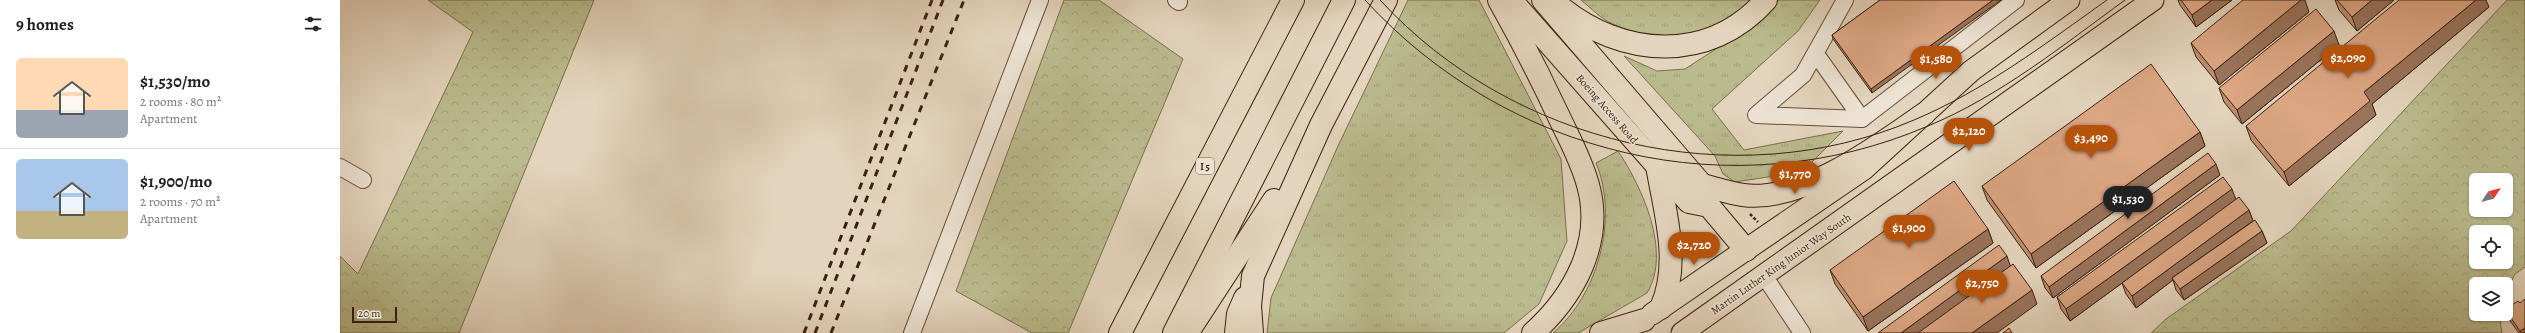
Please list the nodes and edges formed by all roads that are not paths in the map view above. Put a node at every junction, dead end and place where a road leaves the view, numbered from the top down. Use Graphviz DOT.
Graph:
graph roads {
  1 [pos="1040,0"];
  2 [pos="1176,0"];
  3 [pos="1180,0"];
  4 [pos="1292,0"];
  5 [pos="1344,0"];
  6 [pos="1386,0"];
  7 [pos="1499,0"];
  8 [pos="1511,0"];
  9 [pos="1543,0"];
  10 [pos="1552,0"];
  11 [pos="1766,0"];
  12 [pos="1846,0"];
  13 [pos="2016,0"];
  14 [pos="2069,0"];
  15 [pos="2153,0"];
  16 [pos="1816,54"];
  17 [pos="1924,114"];
  18 [pos="1862,119"];
  19 [pos="1321,125"];
  20 [pos="1657,166"];
  21 [pos="340,167"];
  22 [pos="363,180"];
  23 [pos="1702,185"];
  24 [pos="1709,206"];
  25 [pos="1746,250"];
  26 [pos="1254,276"];
  27 [pos="1765,277"];
  28 [pos="1645,320"];
  29 [pos="912,333"];
  30 [pos="1120,333"];
  31 [pos="1174,333"];
  32 [pos="1187,333"];
  33 [pos="1236,333"];
  34 [pos="1252,333"];
  35 [pos="1534,333"];
  36 [pos="1601,333"];
  37 [pos="1682,333"];
  38 [pos="1802,333"];
  1 -- 29 [label="street"];
  2 -- 3 [label="street"];
  4 -- 30 [label="highway, I 5"];
  5 -- 31 [label="highway"];
  6 -- 19 [label="highway"];
  7 -- 35 [label="highway"];
  8 -- 20 [label="highway, Boeing Access Road"];
  9 -- 23 [label="highway, Boeing Access Road"];
  10 -- 11 [label="highway"];
  12 -- 16 [label="street"];
  13 -- 18 [label="street"];
  14 -- 17 [label="main road"];
  15 -- 27 [label="main road, Martin Luther King Junior Way South"];
  16 -- 18 [label="street"];
  16 -- 18 [label="street"];
  17 -- 23 [label="highway"];
  17 -- 25 [label="main road"];
  19 -- 26 [label="highway"];
  19 -- 32 [label="highway"];
  20 -- 24 [label="highway, Boeing Access Road"];
  20 -- 28 [label="highway"];
  21 -- 22 [label="street"];
  23 -- 24 [label="highway, Boeing Access Road"];
  24 -- 25 [label="highway, Boeing Access Road"];
  25 -- 27 [label="main road, Boeing Access Road"];
  25 -- 28 [label="main road"];
  26 -- 33 [label="highway"];
  26 -- 34 [label="highway"];
  27 -- 37 [label="main road, Martin Luther King Junior Way South"];
  27 -- 38 [label="street"];
  28 -- 36 [label="highway"];
}
